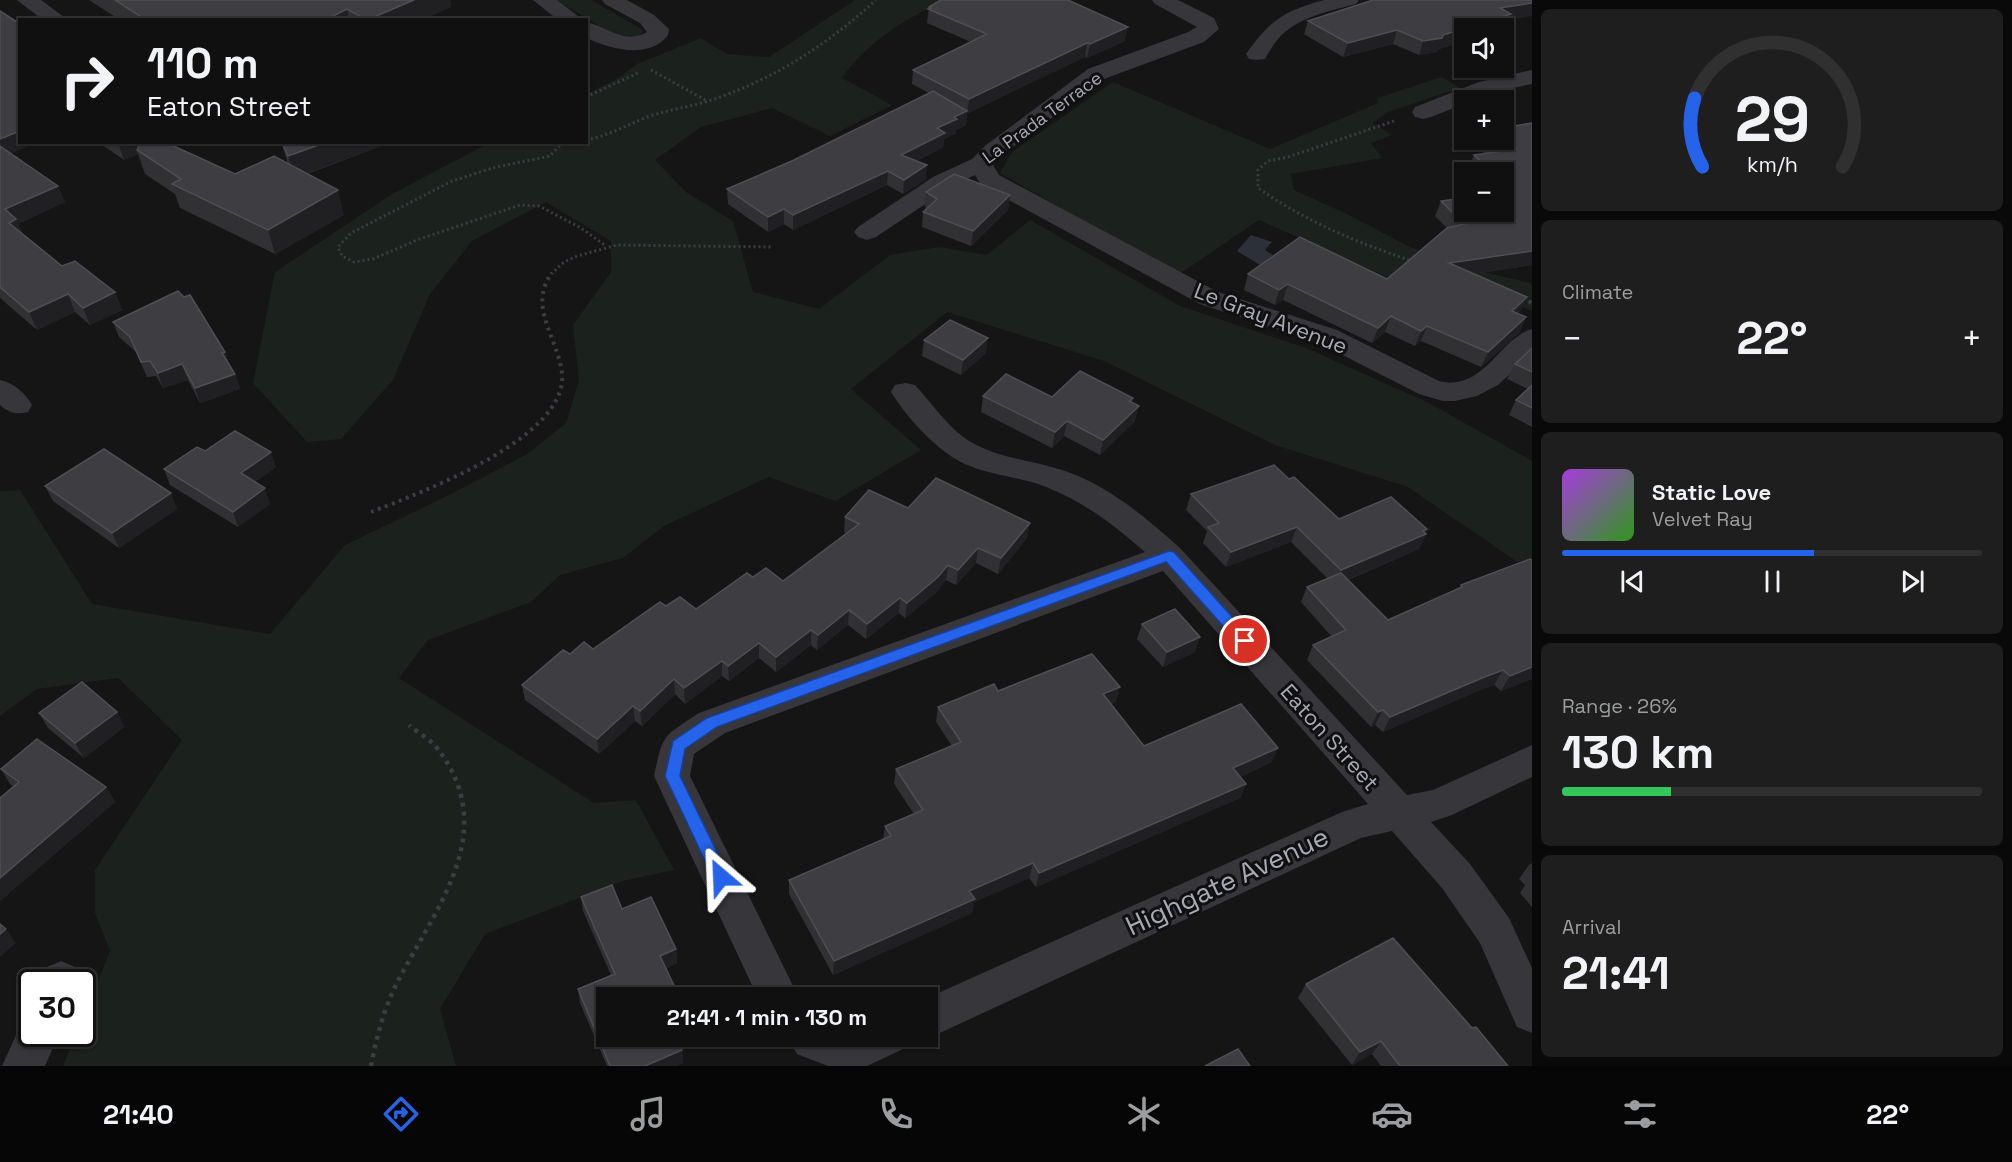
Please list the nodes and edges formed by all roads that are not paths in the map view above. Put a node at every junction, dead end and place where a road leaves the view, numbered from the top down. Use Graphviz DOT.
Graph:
graph roads {
  1 [pos="27,0"];
  2 [pos="543,0"];
  3 [pos="612,0"];
  4 [pos="1162,0"];
  5 [pos="1349,0"];
  6 [pos="55,18"];
  7 [pos="570,18"];
  8 [pos="588,29"];
  9 [pos="1257,54"];
  10 [pos="1532,77"];
  11 [pos="1423,112"];
  12 [pos="980,164"];
  13 [pos="867,232"];
  14 [pos="1532,338"];
  15 [pos="904,392"];
  16 [pos="1169,556"];
  17 [pos="1532,760"];
  18 [pos="1398,812"];
  19 [pos="773,987"];
  20 [pos="938,1013"];
  21 [pos="1532,1013"];
  22 [pos="32,1047"];
  23 [pos="832,1047"];
  24 [pos="862,1047"];
  25 [pos="23,1066"];
  1 -- 6 [label="street"];
  2 -- 7 [label="street"];
  3 -- 8 [label="street"];
  4 -- 12 [label="street, La Prada Terrace"];
  5 -- 9 [label="street"];
  10 -- 11 [label="street"];
  12 -- 13 [label="street, La Prada Terrace"];
  12 -- 14 [label="street, Le Gray Avenue"];
  15 -- 16 [label="street, Eaton Street"];
  16 -- 18 [label="street, Eaton Street"];
  16 -- 19 [label="street"];
  17 -- 18 [label="street, Highgate Avenue"];
  18 -- 20 [label="street, Highgate Avenue"];
  18 -- 21 [label="street, Eaton Street"];
  22 -- 25 [label="street"];
  23 -- 24 [label="street"];
}
